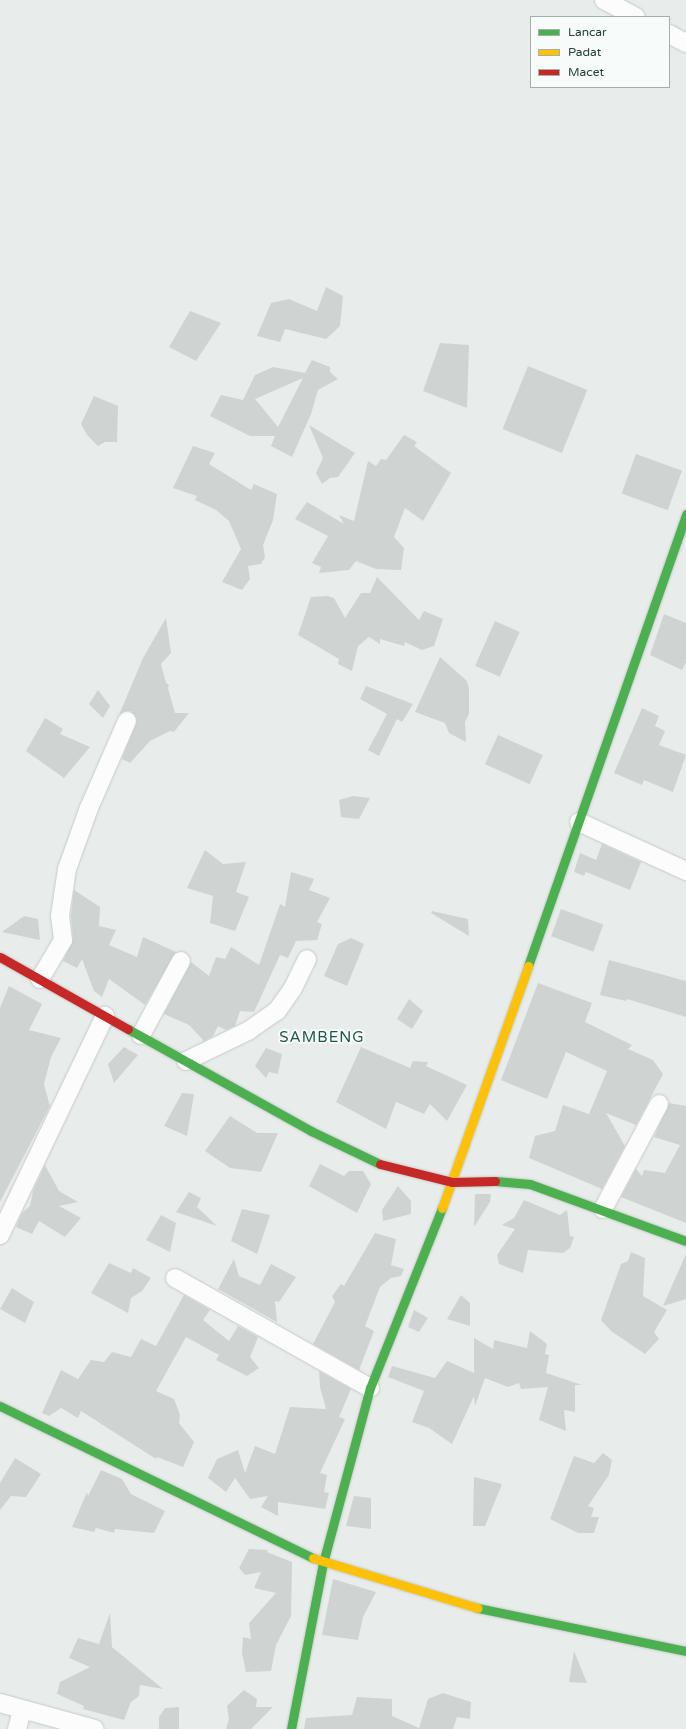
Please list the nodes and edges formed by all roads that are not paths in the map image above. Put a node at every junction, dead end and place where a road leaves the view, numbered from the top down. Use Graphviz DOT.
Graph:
graph roads {
  1 [pos="604,0"];
  2 [pos="634,16"];
  3 [pos="670,35"];
  4 [pos="686,43"];
  5 [pos="686,514"];
  6 [pos="127,721"];
  7 [pos="579,822"];
  8 [pos="686,871"];
  9 [pos="0,957"];
  10 [pos="307,959"];
  11 [pos="181,961"];
  12 [pos="40,979"];
  13 [pos="105,1016"];
  14 [pos="141,1035"];
  15 [pos="186,1061"];
  16 [pos="658,1104"];
  17 [pos="452,1182"];
  18 [pos="603,1209"];
  19 [pos="0,1235"];
  20 [pos="686,1241"];
  21 [pos="175,1278"];
  22 [pos="370,1388"];
  23 [pos="0,1406"];
  24 [pos="323,1563"];
  25 [pos="686,1651"];
  26 [pos="0,1703"];
  27 [pos="22,1710"];
  28 [pos="17,1729"];
  29 [pos="95,1729"];
  30 [pos="291,1729"];
  1 -- 2 [label="street"];
  3 -- 4 [label="street"];
  5 -- 7 [label="street"];
  6 -- 12 [label="street"];
  7 -- 8 [label="street"];
  7 -- 17 [label="street"];
  9 -- 12 [label="street"];
  10 -- 15 [label="street"];
  11 -- 14 [label="street"];
  12 -- 13 [label="street"];
  13 -- 14 [label="street"];
  13 -- 19 [label="street"];
  14 -- 15 [label="street"];
  15 -- 17 [label="street"];
  16 -- 18 [label="street"];
  17 -- 18 [label="street"];
  17 -- 22 [label="street"];
  18 -- 20 [label="street"];
  21 -- 22 [label="street"];
  22 -- 24 [label="street"];
  23 -- 24 [label="street"];
  24 -- 25 [label="street"];
  24 -- 30 [label="street"];
  26 -- 27 [label="street"];
  27 -- 28 [label="street"];
  27 -- 29 [label="street"];
}
